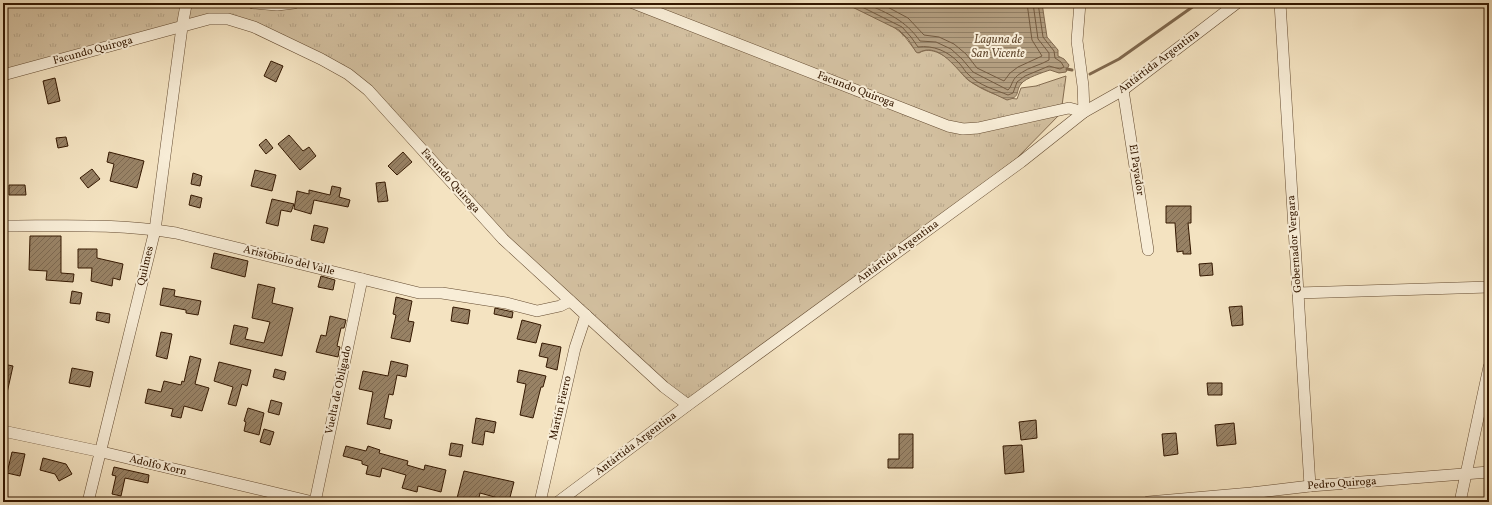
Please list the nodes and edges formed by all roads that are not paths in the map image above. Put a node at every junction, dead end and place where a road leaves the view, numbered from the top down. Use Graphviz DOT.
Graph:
graph roads {
  1 [pos="188,3"];
  2 [pos="254,3"];
  3 [pos="294,3"];
  4 [pos="633,3"];
  5 [pos="1080,3"];
  6 [pos="1237,3"];
  7 [pos="1280,3"];
  8 [pos="182,27"];
  9 [pos="3,75"];
  10 [pos="1123,90"];
  11 [pos="1084,112"];
  12 [pos="3,226"];
  13 [pos="155,230"];
  14 [pos="1148,250"];
  15 [pos="362,278"];
  16 [pos="1489,287"];
  17 [pos="1298,293"];
  18 [pos="570,301"];
  19 [pos="586,315"];
  20 [pos="1489,367"];
  21 [pos="688,405"];
  22 [pos="3,431"];
  23 [pos="102,452"];
  24 [pos="1489,472"];
  25 [pos="1466,474"];
  26 [pos="1310,486"];
  27 [pos="1251,493"];
  28 [pos="88,502"];
  29 [pos="314,502"];
  30 [pos="540,502"];
  31 [pos="558,502"];
  32 [pos="1148,502"];
  33 [pos="1242,502"];
  34 [pos="1460,502"];
  1 -- 8 [label="street"];
  2 -- 3 [label="street"];
  4 -- 11 [label="street, Facundo Quiroga"];
  5 -- 11 [label="street"];
  6 -- 10 [label="street, Antártida Argentina"];
  7 -- 17 [label="street, Gobernador Vergara"];
  8 -- 9 [label="street, Facundo Quiroga"];
  8 -- 13 [label="street, Quilmes"];
  8 -- 18 [label="street, Facundo Quiroga"];
  10 -- 11 [label="street, Antártida Argentina"];
  10 -- 14 [label="street, El Payador"];
  11 -- 21 [label="street, Antártida Argentina"];
  12 -- 13 [label="street, Aristobulo del Valle"];
  13 -- 15 [label="street, Aristobulo del Valle"];
  13 -- 23 [label="street, Quilmes"];
  15 -- 18 [label="street, Aristobulo del Valle"];
  15 -- 29 [label="street, Vuelta de Obligado"];
  16 -- 17 [label="street"];
  17 -- 26 [label="street, Gobernador Vergara"];
  18 -- 19 [label="street, Facundo Quiroga"];
  19 -- 21 [label="street, Facundo Quiroga"];
  19 -- 30 [label="street, Martín Fierro"];
  20 -- 25 [label="street"];
  21 -- 31 [label="street, Antártida Argentina"];
  22 -- 23 [label="street, Adolfo Korn"];
  23 -- 28 [label="street, Quilmes"];
  23 -- 29 [label="street, Adolfo Korn"];
  24 -- 25 [label="street, Pedro Quiroga"];
  25 -- 26 [label="street, Pedro Quiroga"];
  25 -- 34 [label="street"];
  26 -- 27 [label="street, Pedro Quiroga"];
  27 -- 32 [label="street, Pedro Quiroga"];
  27 -- 33 [label="street"];
}
